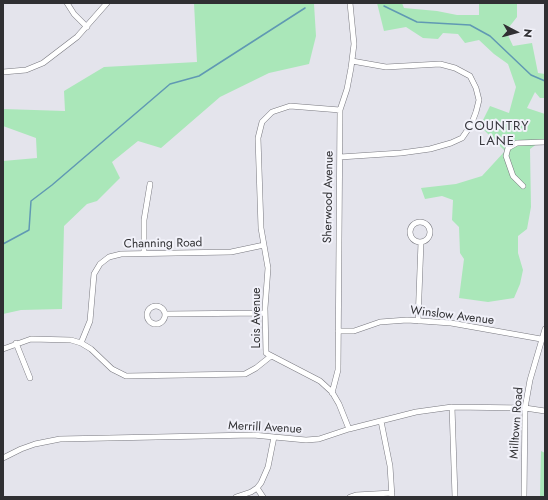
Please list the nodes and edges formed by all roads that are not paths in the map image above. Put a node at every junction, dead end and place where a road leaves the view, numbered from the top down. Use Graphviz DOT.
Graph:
graph roads {
  1 [pos="67,3"];
  2 [pos="107,3"];
  3 [pos="350,3"];
  4 [pos="87,27"];
  5 [pos="352,62"];
  6 [pos="3,72"];
  7 [pos="340,110"];
  8 [pos="545,142"];
  9 [pos="340,157"];
  10 [pos="150,184"];
  11 [pos="523,186"];
  12 [pos="421,242"];
  13 [pos="264,245"];
  14 [pos="144,254"];
  15 [pos="265,313"];
  16 [pos="165,314"];
  17 [pos="418,321"];
  18 [pos="545,329"];
  19 [pos="338,331"];
  20 [pos="541,339"];
  21 [pos="16,343"];
  22 [pos="81,343"];
  23 [pos="3,349"];
  24 [pos="271,356"];
  25 [pos="30,378"];
  26 [pos="332,393"];
  27 [pos="452,407"];
  28 [pos="526,408"];
  29 [pos="545,411"];
  30 [pos="380,422"];
  31 [pos="349,429"];
  32 [pos="274,437"];
  33 [pos="3,458"];
  34 [pos="257,488"];
  35 [pos="392,495"];
  36 [pos="236,497"];
  37 [pos="263,497"];
  38 [pos="350,497"];
  39 [pos="455,497"];
  40 [pos="524,497"];
  1 -- 4 [label="street"];
  2 -- 4 [label="street"];
  3 -- 5 [label="street, Sherwood Avenue"];
  4 -- 6 [label="street"];
  5 -- 7 [label="street, Sherwood Avenue"];
  5 -- 9 [label="street"];
  7 -- 9 [label="street, Sherwood Avenue"];
  7 -- 13 [label="street, Lois Avenue"];
  8 -- 11 [label="street"];
  9 -- 19 [label="street, Sherwood Avenue"];
  10 -- 14 [label="street"];
  12 -- 17 [label="street"];
  13 -- 14 [label="street, Channing Road"];
  13 -- 15 [label="street, Lois Avenue"];
  14 -- 22 [label="street, Channing Road"];
  15 -- 16 [label="street"];
  15 -- 24 [label="street, Lois Avenue"];
  17 -- 19 [label="street, Winslow Avenue"];
  17 -- 20 [label="street, Winslow Avenue"];
  18 -- 20 [label="street, Milltown Road"];
  19 -- 26 [label="street, Sherwood Avenue"];
  20 -- 28 [label="street, Milltown Road"];
  21 -- 22 [label="street, Lois Avenue"];
  21 -- 23 [label="street, Lois Avenue"];
  21 -- 25 [label="street"];
  22 -- 24 [label="street, Lois Avenue"];
  24 -- 26 [label="street"];
  26 -- 31 [label="street"];
  27 -- 28 [label="street, Merrill Avenue"];
  27 -- 30 [label="street, Merrill Avenue"];
  27 -- 39 [label="street"];
  28 -- 29 [label="street, Merrill Avenue"];
  28 -- 40 [label="street, Milltown Road"];
  30 -- 31 [label="street, Merrill Avenue"];
  30 -- 35 [label="street"];
  31 -- 32 [label="street, Merrill Avenue"];
  32 -- 33 [label="street, Merrill Avenue"];
  32 -- 34 [label="street"];
  34 -- 36 [label="street"];
  34 -- 37 [label="street"];
  35 -- 38 [label="street"];
}
